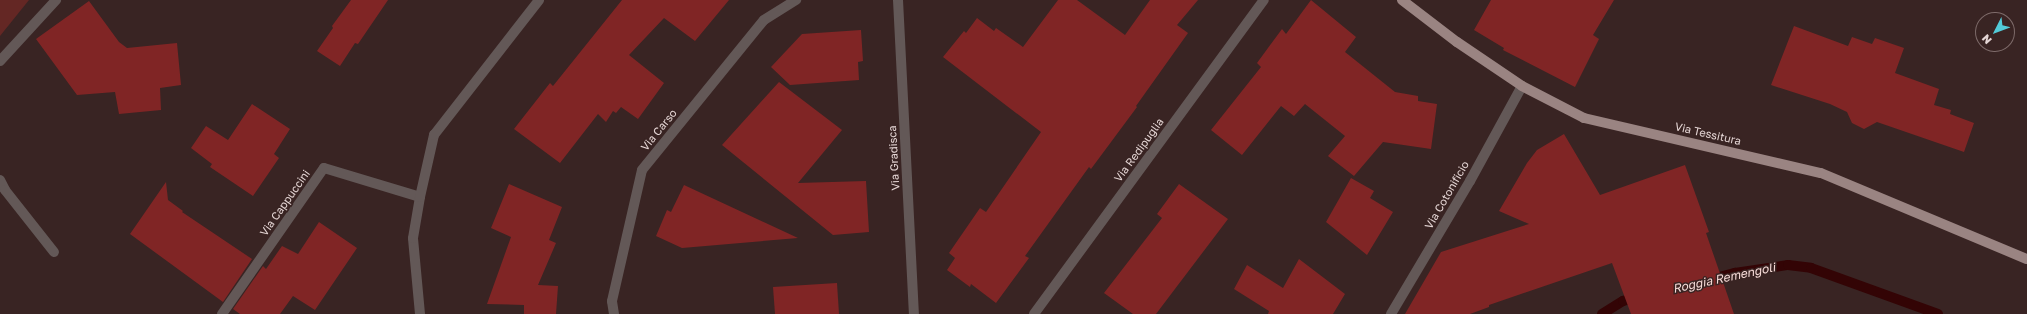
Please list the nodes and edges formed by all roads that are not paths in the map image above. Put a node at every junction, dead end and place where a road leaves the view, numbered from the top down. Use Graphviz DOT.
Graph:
graph roads {
  1 [pos="56,0"];
  2 [pos="539,0"];
  3 [pos="796,0"];
  4 [pos="898,0"];
  5 [pos="1264,0"];
  6 [pos="1402,0"];
  7 [pos="0,61"];
  8 [pos="1522,86"];
  9 [pos="0,180"];
  10 [pos="420,196"];
  11 [pos="54,252"];
  12 [pos="2027,259"];
  13 [pos="222,314"];
  14 [pos="420,314"];
  15 [pos="614,314"];
  16 [pos="914,314"];
  17 [pos="1034,314"];
  18 [pos="1391,314"];
  1 -- 7 [label="street"];
  2 -- 10 [label="street"];
  3 -- 15 [label="street, Via Carso"];
  4 -- 16 [label="street, Via Gradisca"];
  5 -- 17 [label="street, Via Redipuglia"];
  6 -- 8 [label="main road, Via Tessitura"];
  8 -- 12 [label="main road, Via Tessitura"];
  8 -- 18 [label="street, Via Cotonificio"];
  9 -- 11 [label="street"];
  10 -- 13 [label="street, Via Cappuccini"];
  10 -- 14 [label="street"];
}
